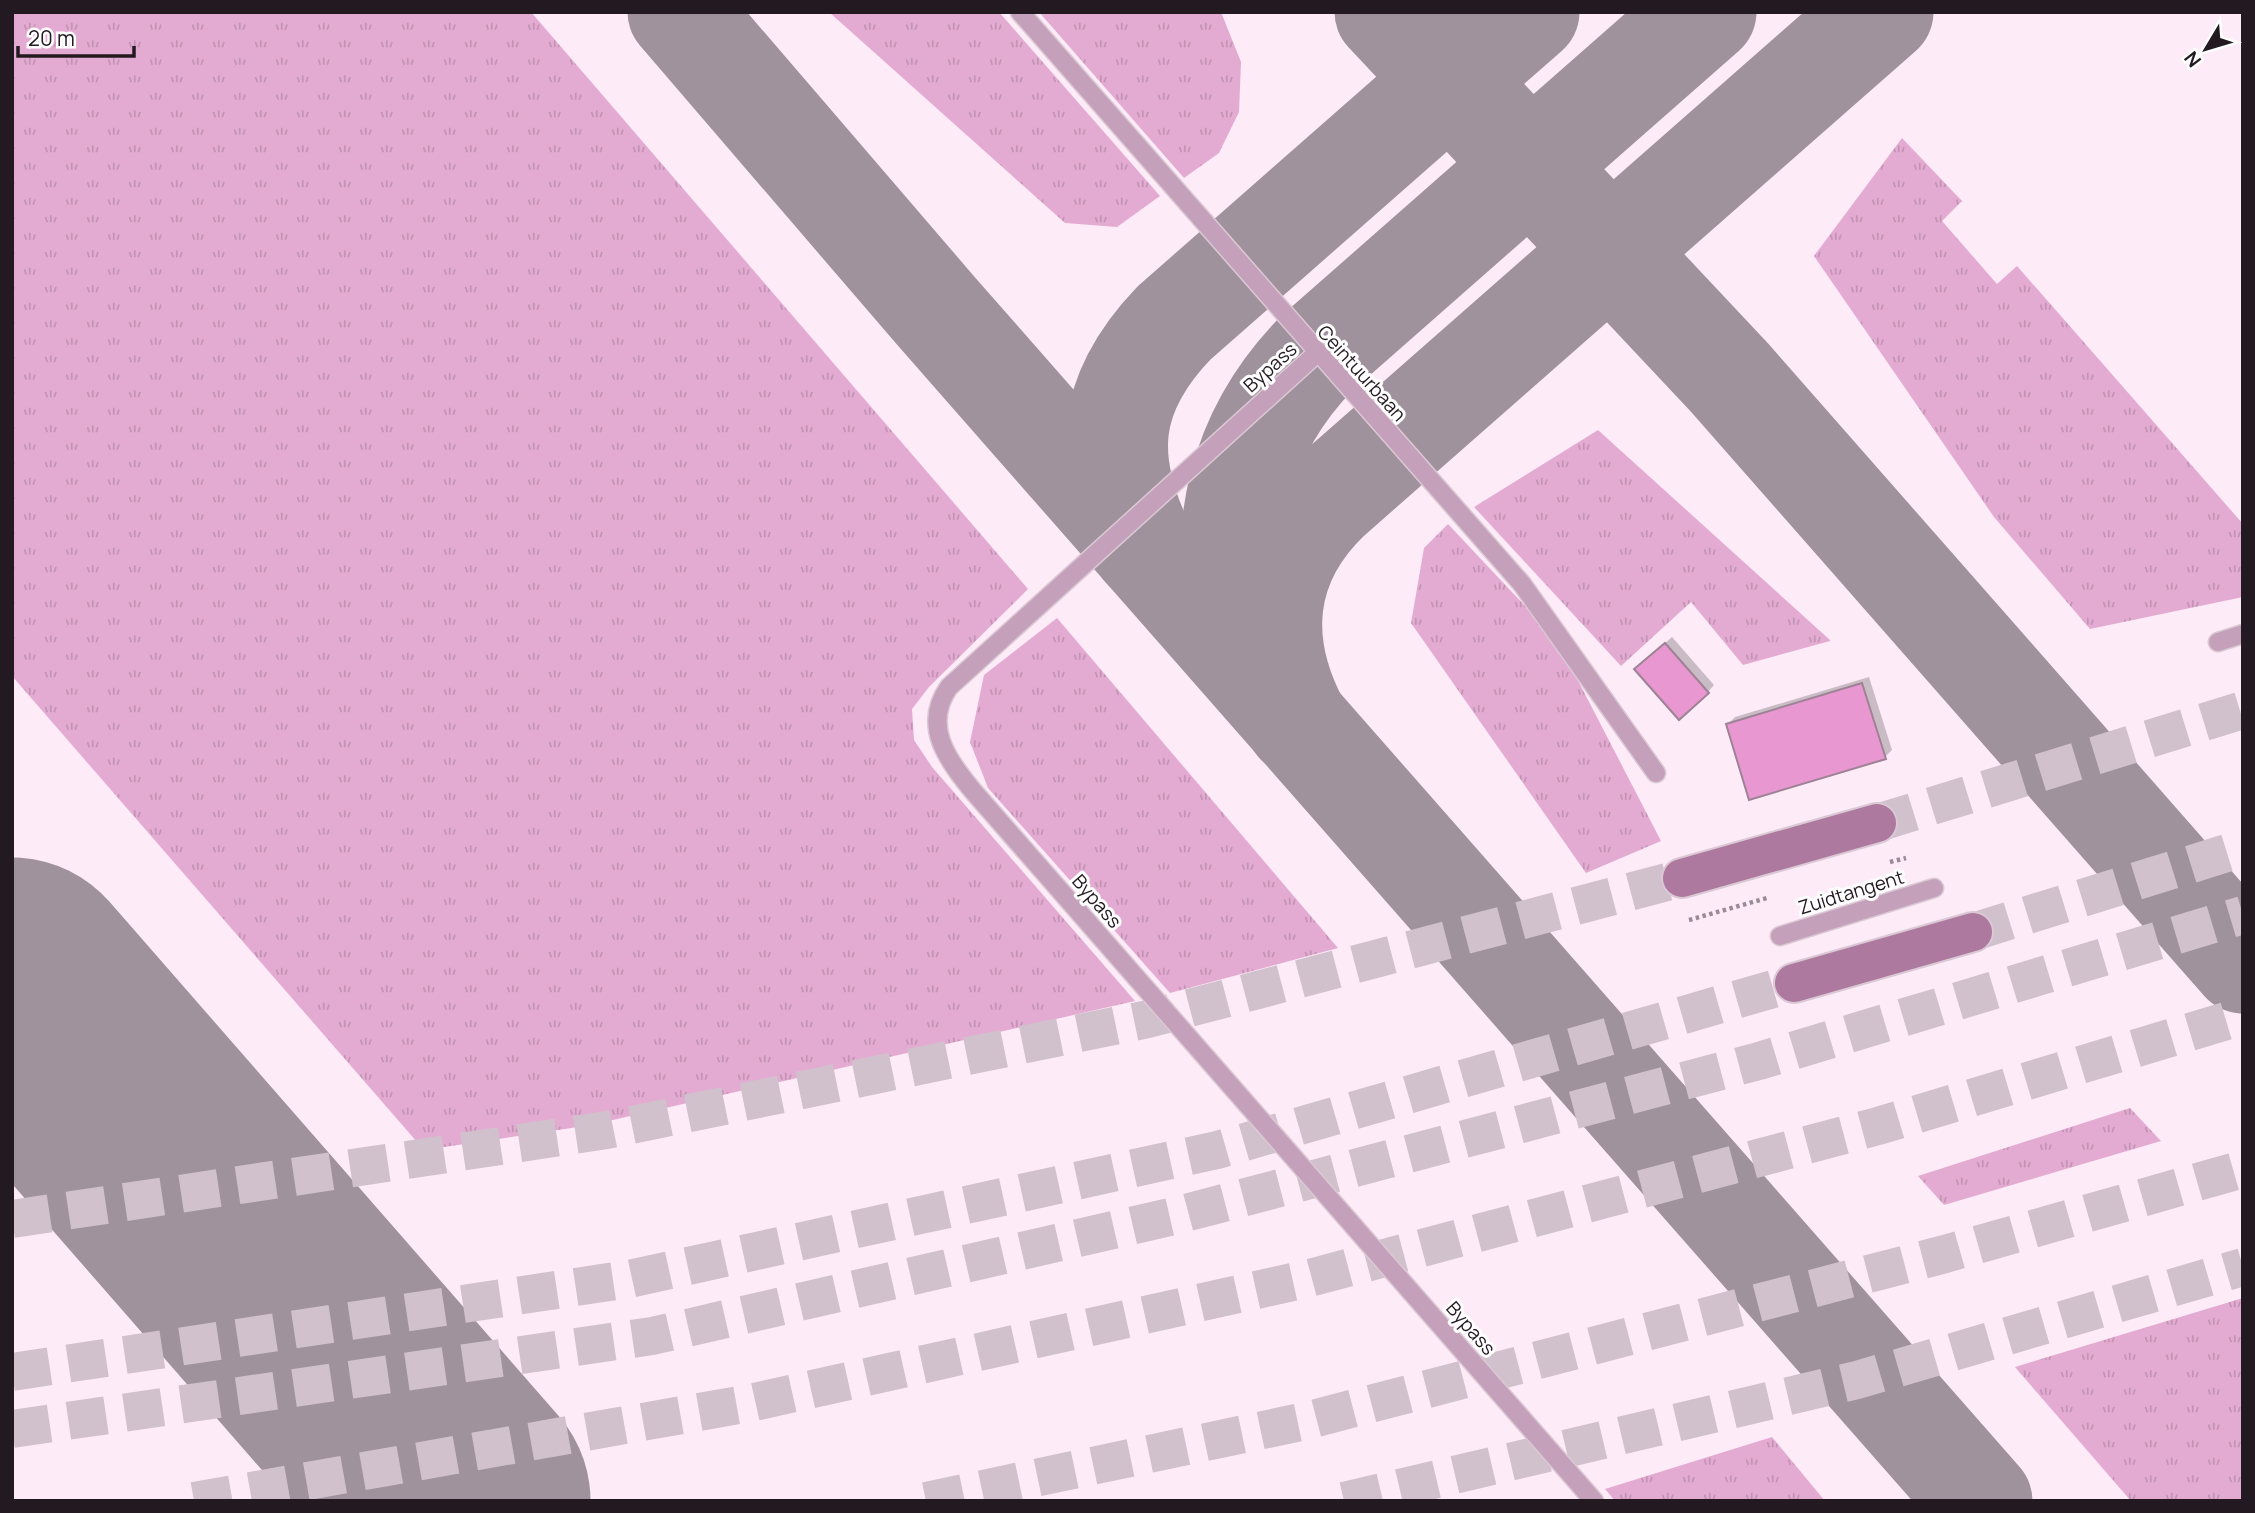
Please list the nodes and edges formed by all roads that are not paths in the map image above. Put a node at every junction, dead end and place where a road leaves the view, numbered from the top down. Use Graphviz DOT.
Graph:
graph roads {
  1 [pos="1020,12"];
  2 [pos="1316,354"];
  3 [pos="2243,634"];
  4 [pos="2218,642"];
  5 [pos="1656,773"];
  6 [pos="1877,823"];
  7 [pos="1682,878"];
  8 [pos="1934,888"];
  9 [pos="1973,932"];
  10 [pos="1780,936"];
  11 [pos="1794,983"];
  12 [pos="1594,1501"];
  1 -- 2 [label="lane, Ceintuurbaan"];
  2 -- 5 [label="lane, Ceintuurbaan"];
  2 -- 12 [label="lane, Bypass"];
  3 -- 4 [label="lane"];
  6 -- 7 [label="street"];
  8 -- 10 [label="lane, Zuidtangent"];
  9 -- 11 [label="street"];
}
